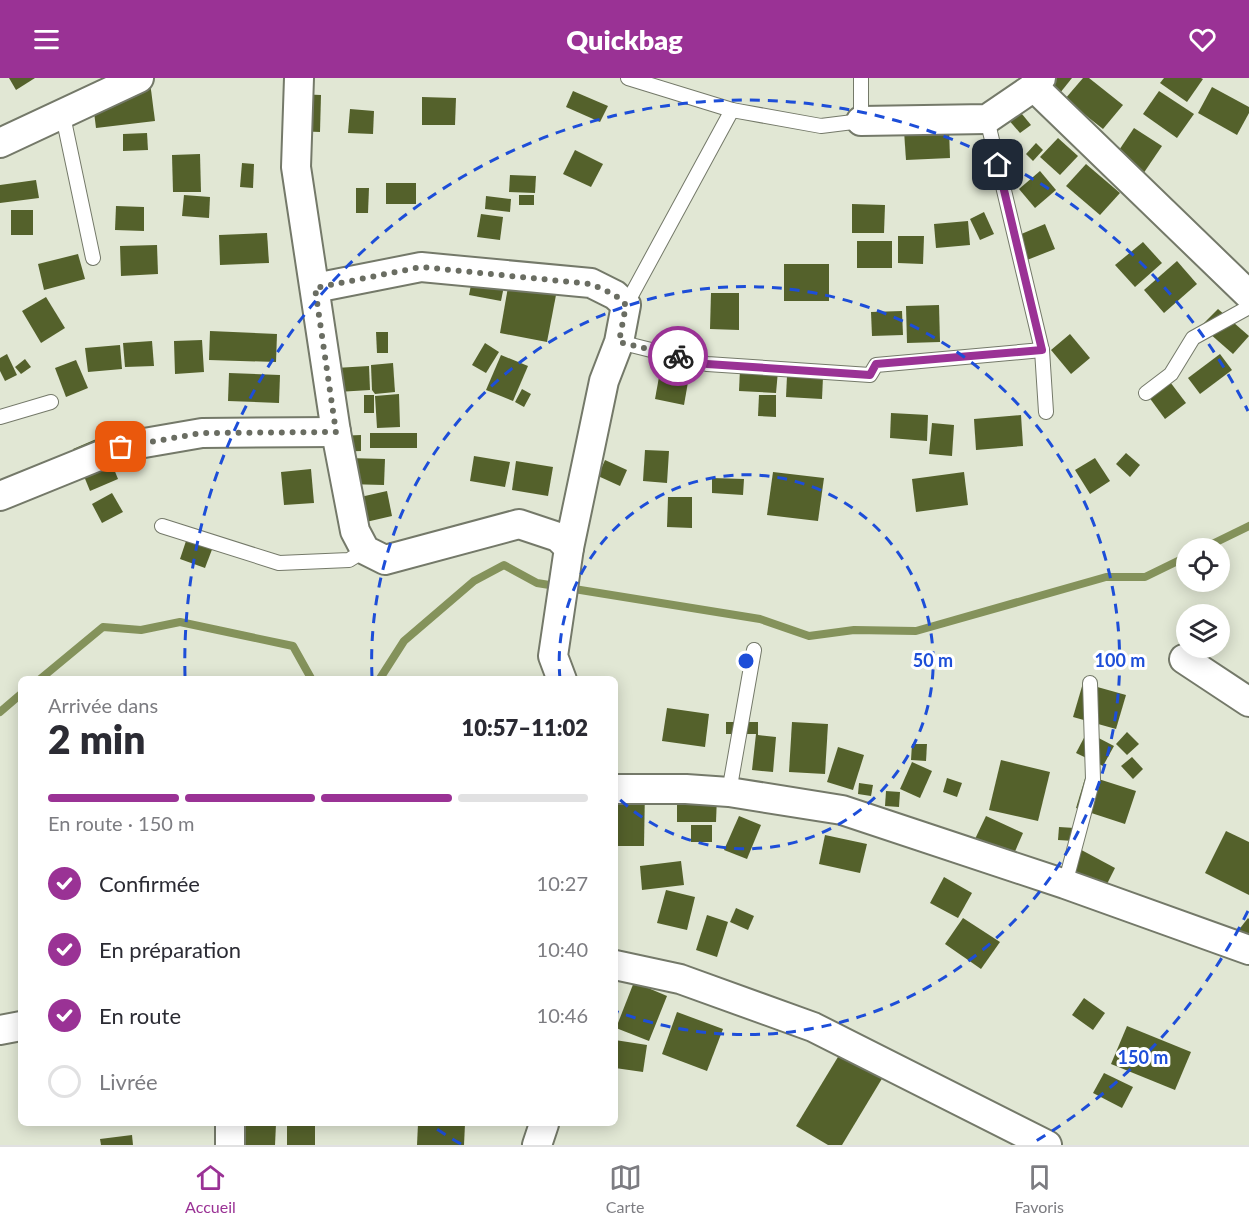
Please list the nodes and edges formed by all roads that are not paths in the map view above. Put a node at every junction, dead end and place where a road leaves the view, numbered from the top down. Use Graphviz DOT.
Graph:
graph roads {
  1 [pos="139,78"];
  2 [pos="298,78"];
  3 [pos="628,78"];
  4 [pos="861,78"];
  5 [pos="1038,82"];
  6 [pos="732,110"];
  7 [pos="63,116"];
  8 [pos="987,119"];
  9 [pos="861,121"];
  10 [pos="0,143"];
  11 [pos="93,258"];
  12 [pos="315,288"];
  13 [pos="1249,295"];
  14 [pos="626,305"];
  15 [pos="1249,307"];
  16 [pos="619,342"];
  17 [pos="1042,350"];
  18 [pos="1146,393"];
  19 [pos="51,402"];
  20 [pos="1046,412"];
  21 [pos="0,417"];
  22 [pos="336,432"];
  23 [pos="1,491"];
  24 [pos="162,526"];
  25 [pos="365,550"];
  26 [pos="565,573"];
  27 [pos="754,650"];
  28 [pos="1184,659"];
  29 [pos="560,676"];
  30 [pos="1090,683"];
  31 [pos="1249,702"];
  32 [pos="618,789"];
  33 [pos="729,792"];
  34 [pos="1065,884"];
  35 [pos="1249,950"];
  36 [pos="618,966"];
  37 [pos="18,1027"];
  38 [pos="0,1030"];
  39 [pos="230,1126"];
  40 [pos="543,1126"];
  41 [pos="997,1134"];
  42 [pos="230,1145"];
  43 [pos="537,1145"];
  44 [pos="1047,1145"];
  1 -- 7 [label="street"];
  2 -- 12 [label="street"];
  3 -- 6 [label="lane"];
  4 -- 9 [label="lane"];
  5 -- 8 [label="street"];
  5 -- 13 [label="street"];
  6 -- 9 [label="lane"];
  6 -- 14 [label="lane"];
  7 -- 10 [label="street"];
  7 -- 11 [label="lane"];
  8 -- 9 [label="street"];
  8 -- 17 [label="lane"];
  12 -- 14 [label="street"];
  12 -- 22 [label="street"];
  14 -- 16 [label="street"];
  15 -- 18 [label="lane"];
  16 -- 17 [label="lane"];
  16 -- 26 [label="street"];
  17 -- 20 [label="lane"];
  19 -- 21 [label="lane"];
  22 -- 23 [label="street"];
  22 -- 25 [label="street"];
  24 -- 25 [label="lane"];
  25 -- 26 [label="street"];
  26 -- 29 [label="street"];
  27 -- 33 [label="lane"];
  28 -- 31 [label="street"];
  30 -- 34 [label="lane"];
  32 -- 33 [label="street"];
  33 -- 34 [label="street"];
  34 -- 35 [label="street"];
  36 -- 41 [label="street"];
  37 -- 38 [label="street"];
  39 -- 42 [label="street"];
  40 -- 43 [label="street"];
  41 -- 44 [label="street"];
}
